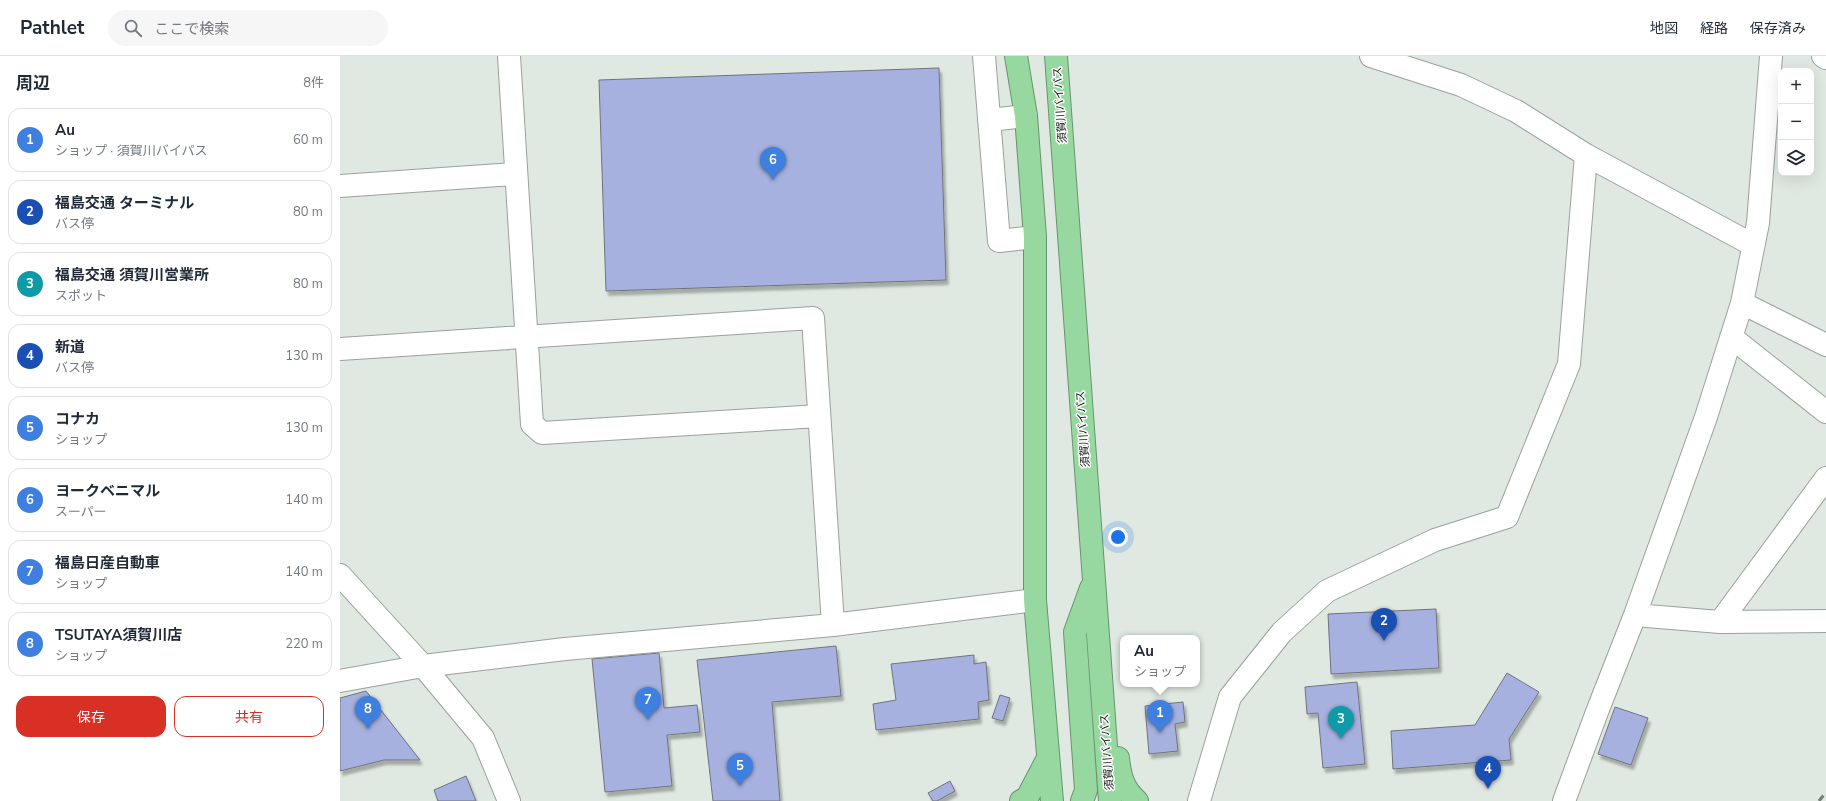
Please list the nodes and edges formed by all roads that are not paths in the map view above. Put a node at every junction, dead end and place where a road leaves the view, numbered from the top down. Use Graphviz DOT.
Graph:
graph roads {
  1 [pos="508,56"];
  2 [pos="984,56"];
  3 [pos="1016,56"];
  4 [pos="1056,56"];
  5 [pos="1372,56"];
  6 [pos="1771,56"];
  7 [pos="1823,56"];
  8 [pos="1826,58"];
  9 [pos="1026,116"];
  10 [pos="989,120"];
  11 [pos="1586,155"];
  12 [pos="515,174"];
  13 [pos="340,186"];
  14 [pos="1035,237"];
  15 [pos="1752,245"];
  16 [pos="1742,303"];
  17 [pos="526,336"];
  18 [pos="1731,338"];
  19 [pos="1826,345"];
  20 [pos="340,349"];
  21 [pos="1826,412"];
  22 [pos="819,416"];
  23 [pos="1826,478"];
  24 [pos="340,575"];
  25 [pos="1094,581"];
  26 [pos="1035,600"];
  27 [pos="1635,615"];
  28 [pos="1097,621"];
  29 [pos="1826,621"];
  30 [pos="1720,622"];
  31 [pos="833,625"];
  32 [pos="422,666"];
  33 [pos="340,681"];
  34 [pos="1048,758"];
  35 [pos="509,801"];
  36 [pos="1021,801"];
  37 [pos="1052,801"];
  38 [pos="1082,801"];
  39 [pos="1110,801"];
  40 [pos="1137,801"];
  41 [pos="1199,801"];
  42 [pos="1564,801"];
  1 -- 12 [label="street"];
  2 -- 10 [label="street"];
  3 -- 9 [label="highway"];
  4 -- 25 [label="highway, 須賀川バイパス"];
  5 -- 11 [label="street"];
  6 -- 15 [label="street"];
  7 -- 8 [label="street"];
  9 -- 10 [label="street"];
  9 -- 14 [label="highway"];
  10 -- 14 [label="street"];
  11 -- 15 [label="street"];
  11 -- 41 [label="street"];
  12 -- 13 [label="street"];
  12 -- 17 [label="street"];
  14 -- 26 [label="highway"];
  15 -- 16 [label="street"];
  16 -- 18 [label="street"];
  16 -- 19 [label="street"];
  17 -- 20 [label="street"];
  17 -- 22 [label="street"];
  17 -- 22 [label="street"];
  18 -- 21 [label="street"];
  18 -- 27 [label="street"];
  22 -- 31 [label="street"];
  23 -- 30 [label="street"];
  24 -- 32 [label="street"];
  25 -- 28 [label="highway, 須賀川バイパス"];
  25 -- 38 [label="highway"];
  26 -- 31 [label="street"];
  26 -- 34 [label="highway"];
  27 -- 30 [label="street"];
  27 -- 42 [label="street"];
  28 -- 39 [label="highway, 須賀川バイパス"];
  28 -- 40 [label="highway"];
  29 -- 30 [label="street"];
  31 -- 32 [label="street"];
  32 -- 33 [label="street"];
  32 -- 35 [label="street"];
  34 -- 36 [label="highway"];
  34 -- 37 [label="highway"];
}
